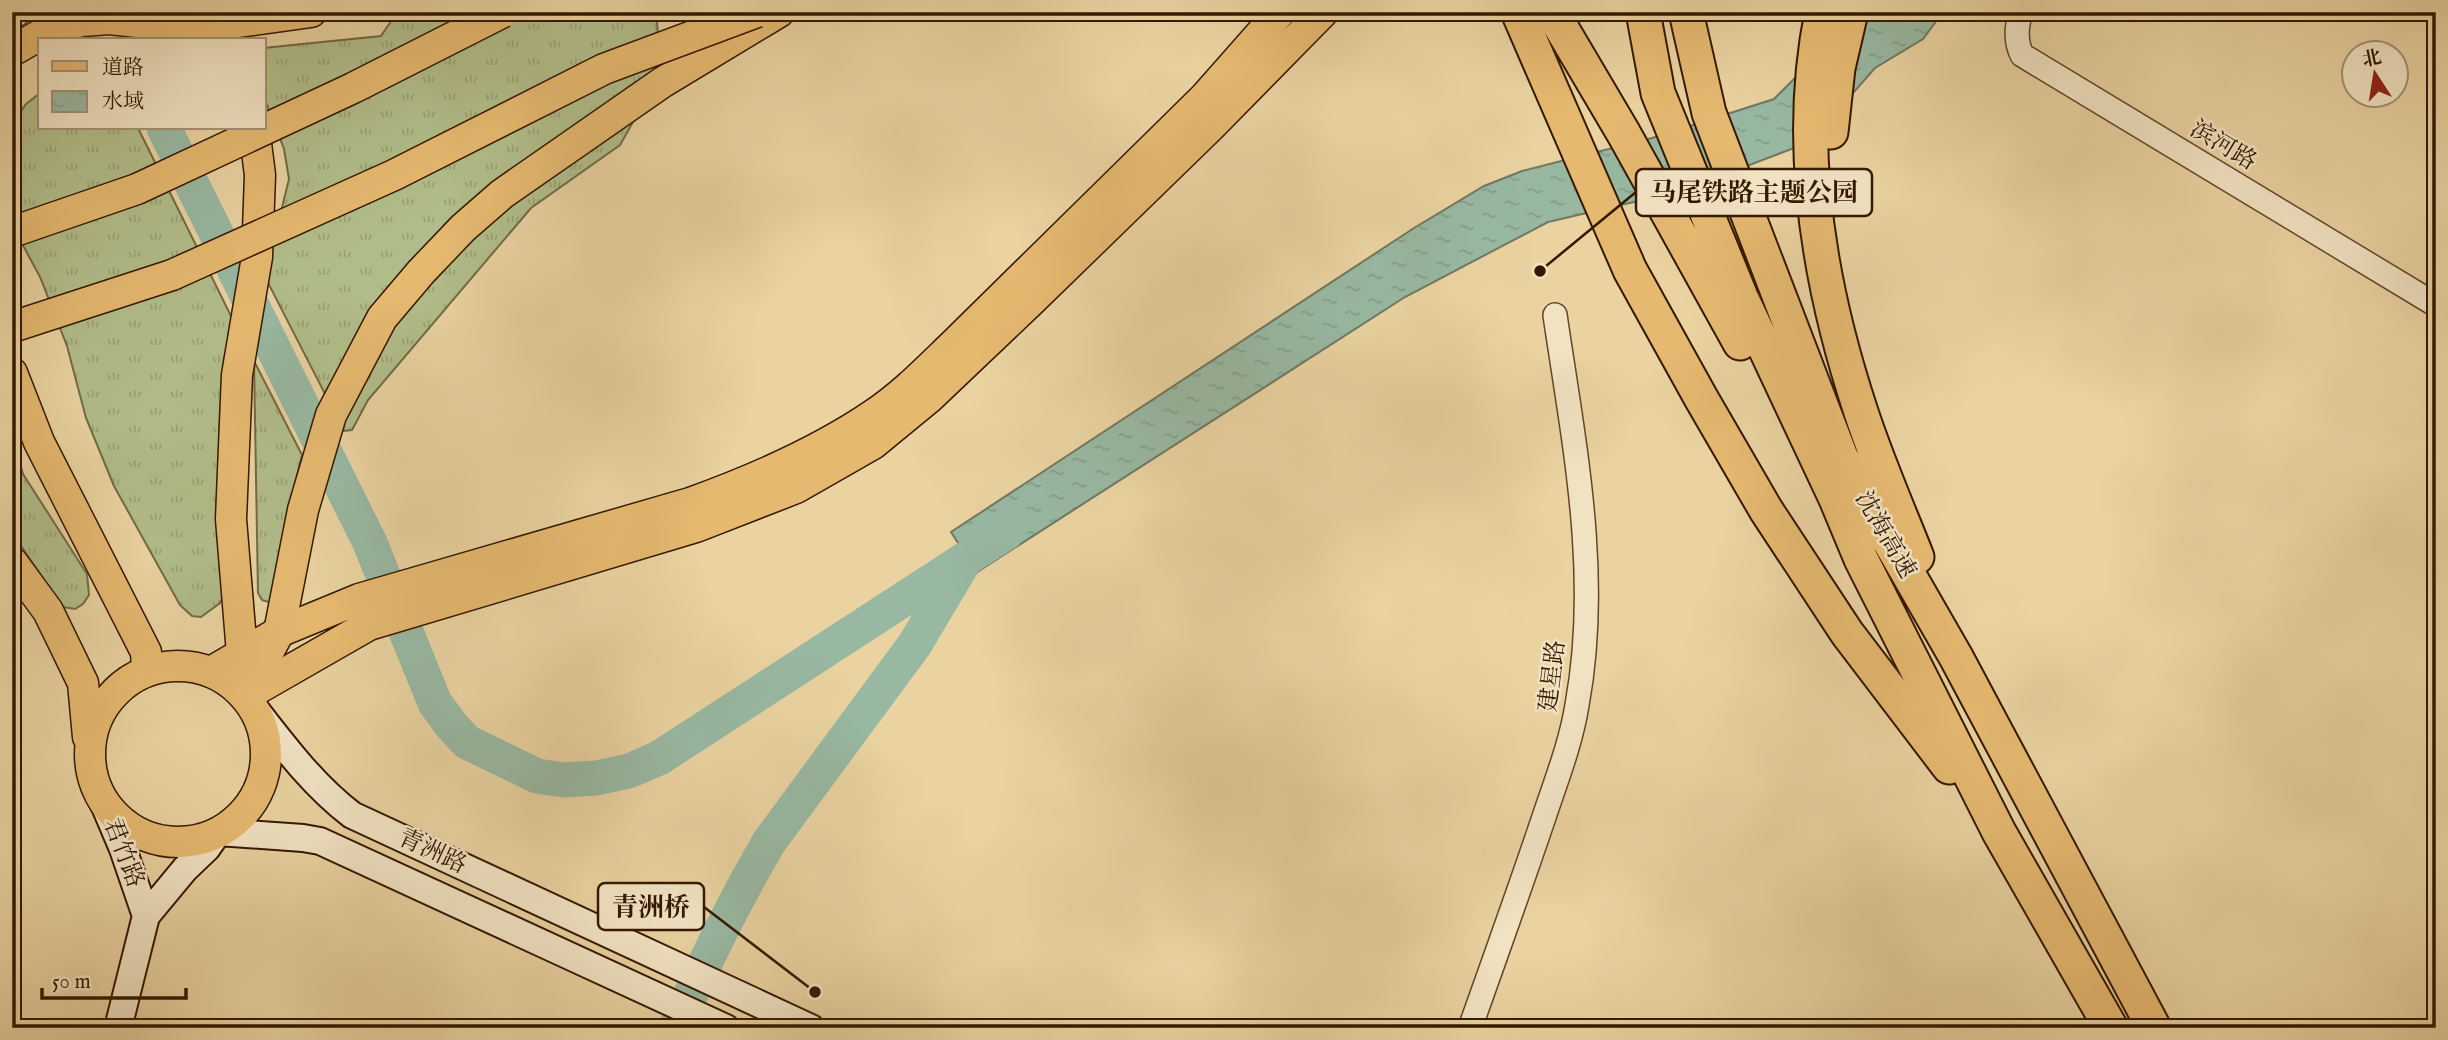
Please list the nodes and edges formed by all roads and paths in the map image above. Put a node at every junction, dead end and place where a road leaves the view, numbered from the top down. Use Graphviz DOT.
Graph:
graph roads {
  1 [pos="20,12"];
  2 [pos="311,12"];
  3 [pos="503,12"];
  4 [pos="757,12"];
  5 [pos="779,12"];
  6 [pos="1280,12"];
  7 [pos="1323,12"];
  8 [pos="1518,12"];
  9 [pos="1552,12"];
  10 [pos="1643,12"];
  11 [pos="1686,12"];
  12 [pos="1822,12"];
  13 [pos="1851,12"];
  14 [pos="2021,12"];
  15 [pos="12,18"];
  16 [pos="138,22"];
  17 [pos="177,38"];
  18 [pos="12,51"];
  19 [pos="266,129"];
  20 [pos="254,130"];
  21 [pos="263,130"];
  22 [pos="12,232"];
  23 [pos="2436,304"];
  24 [pos="1831,306"];
  25 [pos="1555,315"];
  26 [pos="12,327"];
  27 [pos="12,373"];
  28 [pos="1861,559"];
  29 [pos="12,562"];
  30 [pos="443,588"];
  31 [pos="364,612"];
  32 [pos="279,632"];
  33 [pos="242,652"];
  34 [pos="1956,657"];
  35 [pos="147,671"];
  36 [pos="211,672"];
  37 [pos="245,696"];
  38 [pos="95,780"];
  39 [pos="218,832"];
  40 [pos="1999,832"];
  41 [pos="146,916"];
  42 [pos="716,1023"];
  43 [pos="118,1028"];
  44 [pos="811,1028"];
  45 [pos="1470,1028"];
  46 [pos="2111,1028"];
  47 [pos="2154,1028"];
  1 -- 15 [label="street"];
  2 -- 16 [label="main road"];
  3 -- 19 [label="main road, bridge"];
  4 -- 26 [label="main road, bridge"];
  5 -- 32 [label="main road"];
  6 -- 30 [label="main road"];
  7 -- 30 [label="main road"];
  8 -- 40 [label="highway"];
  9 -- 28 [label="highway"];
  10 -- 28 [label="highway, 沈海高速"];
  11 -- 34 [label="highway, 沈海高速"];
  12 -- 24 [label="highway"];
  13 -- 24 [label="highway"];
  14 -- 23 [label="street, 滨河路"];
  16 -- 17 [label="main road"];
  16 -- 18 [label="main road"];
  20 -- 33 [label="main road"];
  21 -- 22 [label="main road, bridge"];
  24 -- 34 [label="highway"];
  25 -- 45 [label="street, 建星路"];
  27 -- 35 [label="main road"];
  28 -- 40 [label="highway, 沈海高速"];
  29 -- 38 [label="main road"];
  30 -- 31 [label="main road"];
  31 -- 32 [label="main road"];
  31 -- 37 [label="main road"];
  32 -- 33 [label="main road"];
  32 -- 37 [label="main road"];
  33 -- 36 [label="main road"];
  33 -- 37 [label="main road"];
  34 -- 47 [label="highway, 沈海高速"];
  35 -- 36 [label="main road"];
  35 -- 38 [label="main road"];
  36 -- 37 [label="main road"];
  37 -- 39 [label="main road"];
  37 -- 44 [label="main road, 青洲路"];
  38 -- 39 [label="main road"];
  38 -- 41 [label="main road, 君竹路"];
  39 -- 41 [label="main road, 君竹路"];
  39 -- 42 [label="main road, 青洲路"];
  40 -- 46 [label="highway, 沈海高速"];
  41 -- 43 [label="main road, 君竹路"];
}
